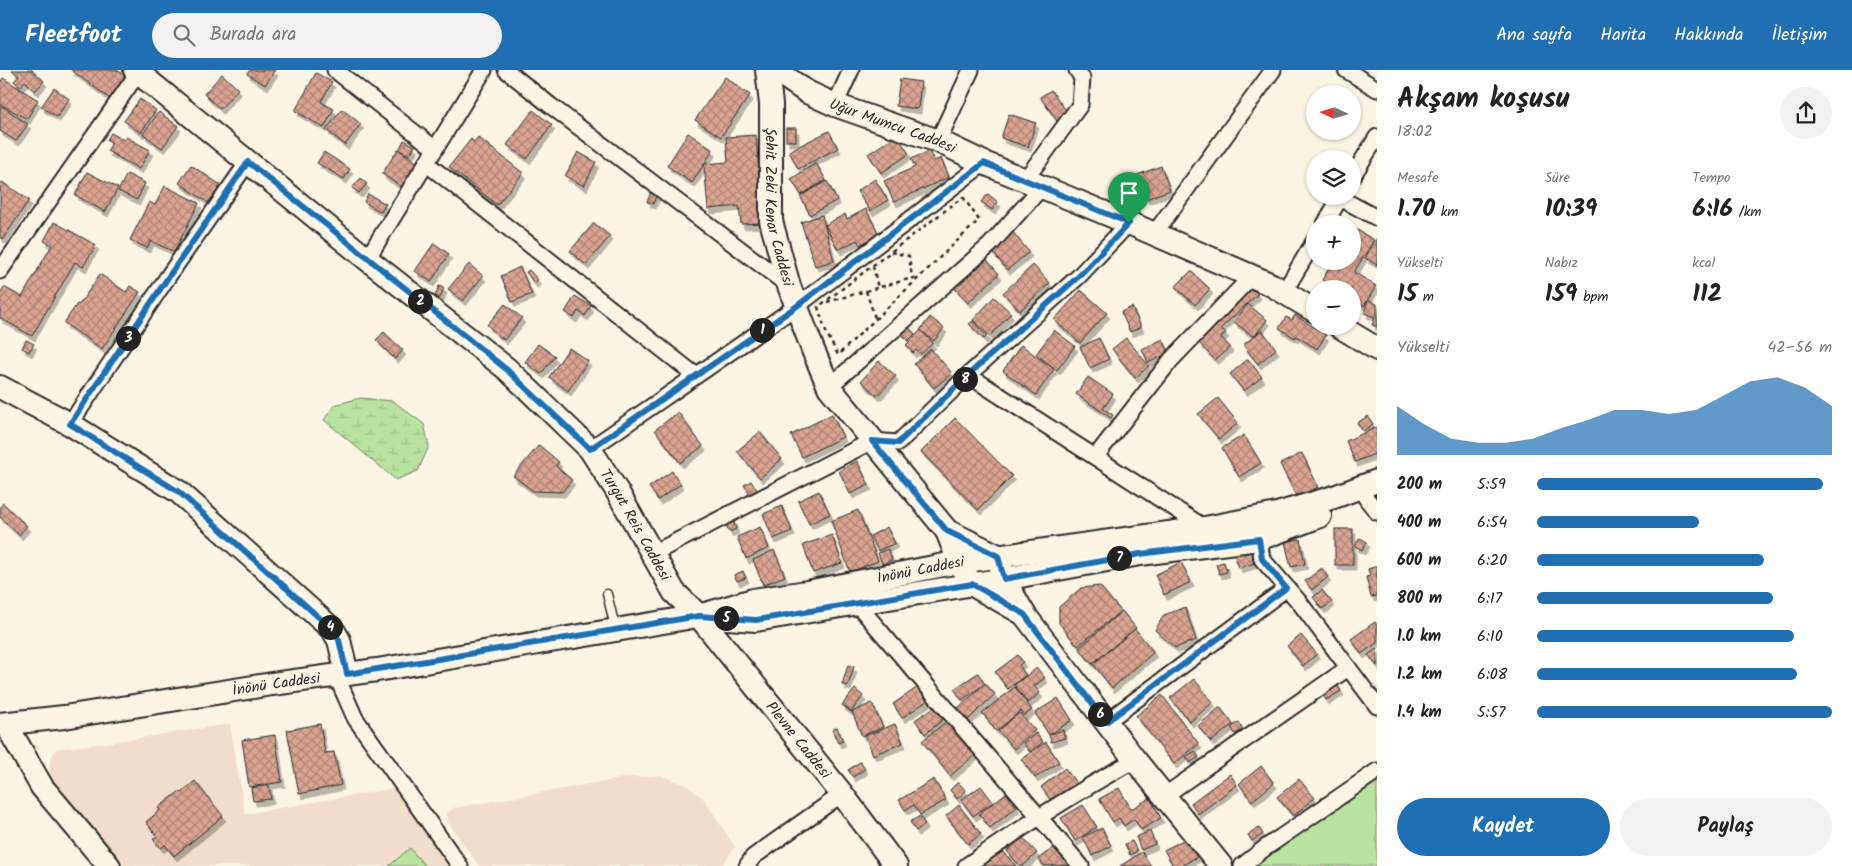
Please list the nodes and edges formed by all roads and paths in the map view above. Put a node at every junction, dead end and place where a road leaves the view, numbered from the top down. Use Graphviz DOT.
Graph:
graph roads {
  1 [pos="336,70"];
  2 [pos="484,70"];
  3 [pos="506,70"];
  4 [pos="767,70"];
  5 [pos="775,70"];
  6 [pos="852,70"];
  7 [pos="971,70"];
  8 [pos="1077,70"];
  9 [pos="1273,70"];
  10 [pos="1346,70"];
  11 [pos="138,71"];
  12 [pos="1377,89"];
  13 [pos="835,105"];
  14 [pos="1377,137"];
  15 [pos="938,141"];
  16 [pos="434,148"];
  17 [pos="248,162"];
  18 [pos="426,163"];
  19 [pos="984,163"];
  20 [pos="1361,163"];
  21 [pos="1033,184"];
  22 [pos="1355,205"];
  23 [pos="1377,218"];
  24 [pos="1129,223"];
  25 [pos="1154,234"];
  26 [pos="891,252"];
  27 [pos="1306,255"];
  28 [pos="367,259"];
  29 [pos="873,266"];
  30 [pos="0,271"];
  31 [pos="1252,276"];
  32 [pos="912,278"];
  33 [pos="917,279"];
  34 [pos="878,288"];
  35 [pos="866,291"];
  36 [pos="1284,292"];
  37 [pos="793,296"];
  38 [pos="823,304"];
  39 [pos="1306,305"];
  40 [pos="876,319"];
  41 [pos="1354,335"];
  42 [pos="1377,349"];
  43 [pos="696,375"];
  44 [pos="968,375"];
  45 [pos="829,386"];
  46 [pos="0,387"];
  47 [pos="70,424"];
  48 [pos="872,441"];
  49 [pos="590,449"];
  50 [pos="1096,456"];
  51 [pos="1374,496"];
  52 [pos="1205,528"];
  53 [pos="947,531"];
  54 [pos="1259,539"];
  55 [pos="652,554"];
  56 [pos="998,556"];
  57 [pos="960,562"];
  58 [pos="1004,579"];
  59 [pos="972,584"];
  60 [pos="1286,588"];
  61 [pos="607,594"];
  62 [pos="857,604"];
  63 [pos="1024,614"];
  64 [pos="699,616"];
  65 [pos="615,629"];
  66 [pos="1348,668"];
  67 [pos="342,675"];
  68 [pos="1377,706"];
  69 [pos="1106,722"];
  70 [pos="3,724"];
  71 [pos="1134,760"];
  72 [pos="1377,771"];
  73 [pos="842,794"];
  74 [pos="1164,796"];
  75 [pos="1038,816"];
  76 [pos="109,866"];
  77 [pos="460,866"];
  78 [pos="747,866"];
  79 [pos="896,866"];
  80 [pos="966,866"];
  81 [pos="1081,866"];
  82 [pos="1221,866"];
  83 [pos="1242,866"];
  1 -- 16 [label="street"];
  2 -- 16 [label="street"];
  3 -- 37 [label="street"];
  4 -- 37 [label="street, Şehit Zeki Kenar Caddesi"];
  5 -- 13 [label="street, Uğur Mumcu Caddesi"];
  6 -- 13 [label="street"];
  7 -- 15 [label="street"];
  8 -- 21 [label="street"];
  9 -- 25 [label="street"];
  10 -- 12 [label="street"];
  11 -- 17 [label="street, Turgut Reis Caddesi"];
  11 -- 30 [label="street"];
  13 -- 15 [label="street, Uğur Mumcu Caddesi"];
  14 -- 20 [label="street"];
  15 -- 19 [label="street, Uğur Mumcu Caddesi"];
  16 -- 18 [label="street"];
  17 -- 28 [label="street, Turgut Reis Caddesi"];
  17 -- 47 [label="street"];
  18 -- 28 [label="street"];
  18 -- 43 [label="street"];
  19 -- 21 [label="street, Uğur Mumcu Caddesi"];
  19 -- 37 [label="street"];
  21 -- 24 [label="street, Uğur Mumcu Caddesi"];
  21 -- 45 [label="street"];
  22 -- 23 [label="street"];
  24 -- 25 [label="street, Uğur Mumcu Caddesi"];
  24 -- 44 [label="street"];
  25 -- 31 [label="street, Uğur Mumcu Caddesi"];
  26 -- 29 [label="path"];
  26 -- 32 [label="path"];
  26 -- 33 [label="path"];
  27 -- 36 [label="street"];
  28 -- 49 [label="street, Turgut Reis Caddesi"];
  29 -- 34 [label="path"];
  29 -- 38 [label="path"];
  31 -- 36 [label="street, Uğur Mumcu Caddesi"];
  31 -- 50 [label="street"];
  32 -- 33 [label="path"];
  32 -- 34 [label="path"];
  33 -- 40 [label="path"];
  34 -- 35 [label="path"];
  35 -- 38 [label="path"];
  35 -- 40 [label="path"];
  36 -- 39 [label="street, Uğur Mumcu Caddesi"];
  37 -- 43 [label="street"];
  37 -- 45 [label="street, Şehit Zeki Kenar Caddesi"];
  38 -- 40 [label="path"];
  41 -- 42 [label="street"];
  43 -- 49 [label="street"];
  44 -- 48 [label="street"];
  44 -- 50 [label="street"];
  45 -- 48 [label="street, Şehit Zeki Kenar Caddesi"];
  46 -- 47 [label="street"];
  47 -- 67 [label="street"];
  48 -- 53 [label="street, Şehit Zeki Kenar Caddesi"];
  48 -- 55 [label="street"];
  49 -- 55 [label="street, Turgut Reis Caddesi"];
  50 -- 52 [label="street"];
  51 -- 52 [label="street, İnönü Caddesi"];
  51 -- 54 [label="street, İnönü Caddesi"];
  52 -- 56 [label="street, İnönü Caddesi"];
  53 -- 56 [label="street"];
  53 -- 57 [label="street"];
  54 -- 58 [label="street, İnönü Caddesi"];
  54 -- 60 [label="street"];
  55 -- 64 [label="street, Turgut Reis Caddesi"];
  56 -- 57 [label="street, İnönü Caddesi"];
  56 -- 58 [label="street"];
  57 -- 59 [label="street"];
  57 -- 64 [label="street, İnönü Caddesi"];
  58 -- 59 [label="street, İnönü Caddesi"];
  58 -- 63 [label="street"];
  59 -- 62 [label="street, İnönü Caddesi"];
  59 -- 63 [label="street"];
  60 -- 66 [label="street"];
  60 -- 69 [label="street"];
  61 -- 65 [label="lane"];
  62 -- 64 [label="street, İnönü Caddesi"];
  62 -- 75 [label="street"];
  63 -- 69 [label="street"];
  64 -- 65 [label="street, İnönü Caddesi"];
  64 -- 73 [label="street, Plevne Caddesi"];
  65 -- 67 [label="street, İnönü Caddesi"];
  66 -- 68 [label="street"];
  66 -- 74 [label="street"];
  67 -- 70 [label="street, İnönü Caddesi"];
  67 -- 77 [label="street"];
  69 -- 71 [label="street"];
  70 -- 76 [label="street"];
  71 -- 74 [label="street"];
  71 -- 75 [label="street"];
  72 -- 83 [label="street"];
  73 -- 78 [label="street"];
  73 -- 79 [label="street, Plevne Caddesi"];
  74 -- 82 [label="street"];
  75 -- 80 [label="street"];
  75 -- 81 [label="street"];
}
